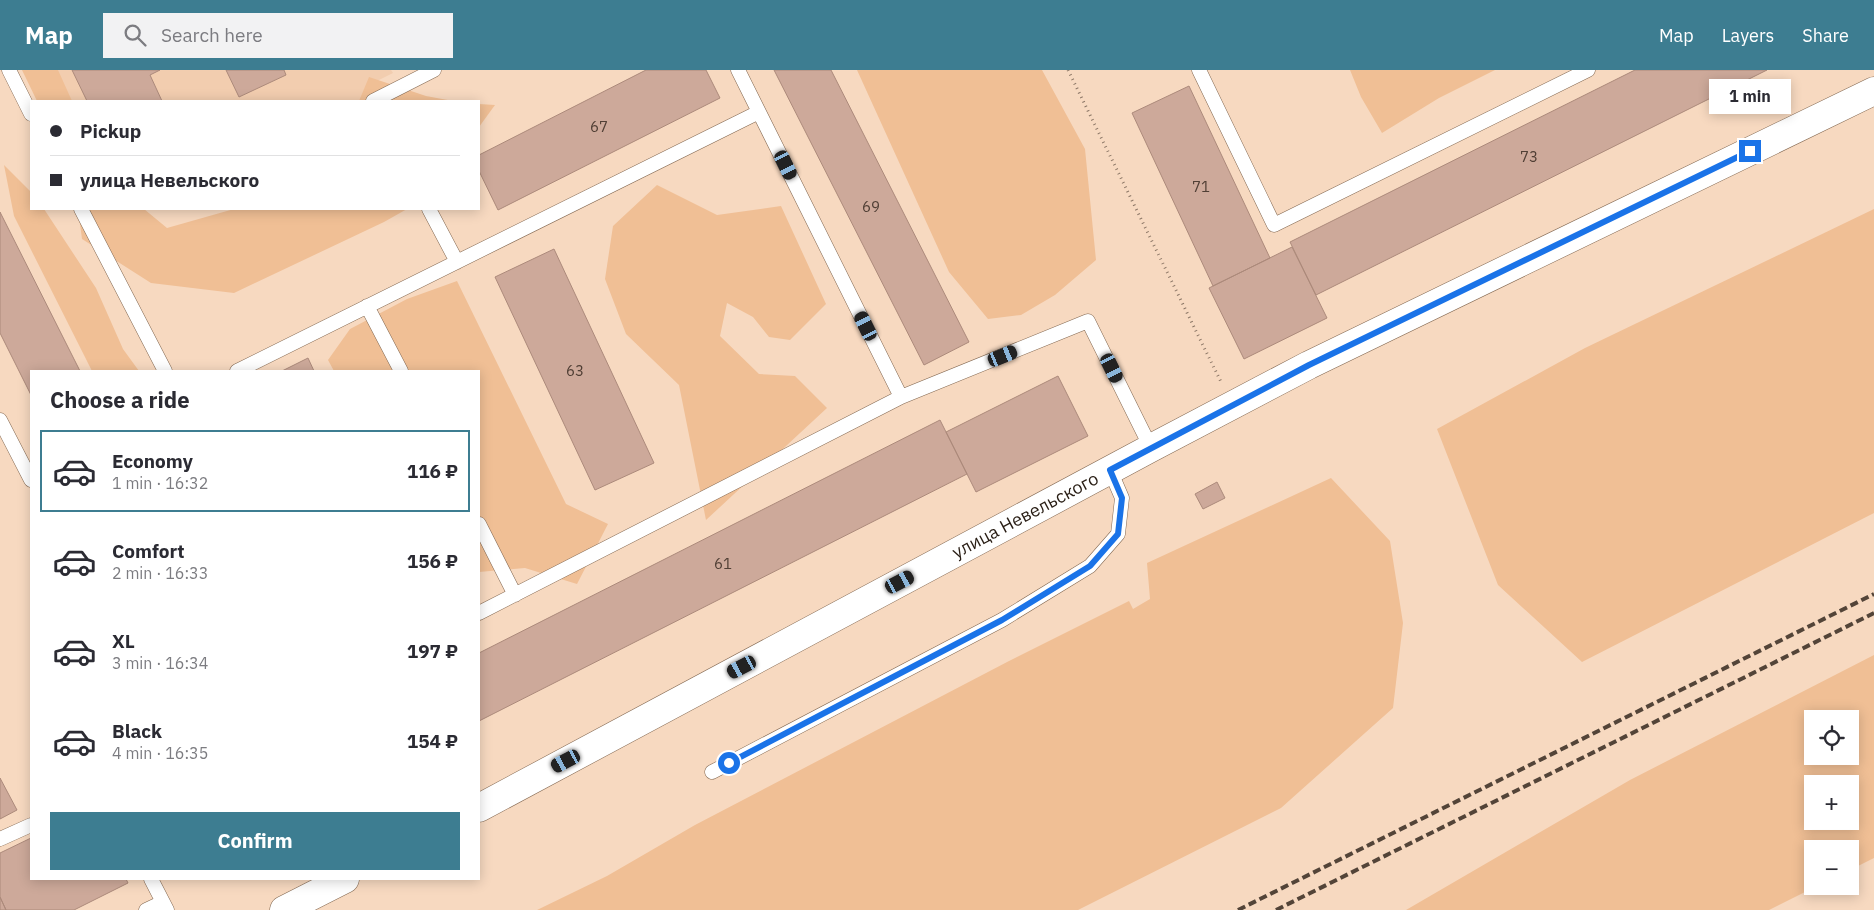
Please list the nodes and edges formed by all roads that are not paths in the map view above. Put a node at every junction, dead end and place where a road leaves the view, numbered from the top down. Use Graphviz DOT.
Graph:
graph roads {
  1 [pos="9,70"];
  2 [pos="434,70"];
  3 [pos="738,70"];
  4 [pos="1199,70"];
  5 [pos="1588,70"];
  6 [pos="1874,92"];
  7 [pos="375,100"];
  8 [pos="30,112"];
  9 [pos="759,112"];
  10 [pos="82,210"];
  11 [pos="430,210"];
  12 [pos="457,262"];
  13 [pos="367,306"];
  14 [pos="164,370"];
  15 [pos="239,370"];
  16 [pos="400,370"];
  17 [pos="901,397"];
  18 [pos="0,420"];
  19 [pos="1151,448"];
  20 [pos="1110,470"];
  21 [pos="30,478"];
  22 [pos="480,526"];
  23 [pos="515,594"];
  24 [pos="480,612"];
  25 [pos="712,772"];
  26 [pos="480,807"];
  27 [pos="30,825"];
  28 [pos="0,839"];
  29 [pos="151,880"];
  30 [pos="343,880"];
  31 [pos="164,906"];
  32 [pos="146,910"];
  33 [pos="284,910"];
  1 -- 8 [label="lane"];
  2 -- 7 [label="lane"];
  3 -- 9 [label="lane"];
  4 -- 5 [label="lane"];
  6 -- 19 [label="street, улица Невельского"];
  9 -- 12 [label="lane"];
  9 -- 17 [label="lane"];
  10 -- 14 [label="lane"];
  11 -- 12 [label="lane"];
  12 -- 13 [label="lane"];
  13 -- 15 [label="lane"];
  13 -- 16 [label="lane"];
  17 -- 19 [label="lane"];
  17 -- 23 [label="lane"];
  18 -- 21 [label="lane"];
  19 -- 20 [label="street, улица Невельского"];
  20 -- 25 [label="lane"];
  20 -- 26 [label="street, улица Невельского"];
  22 -- 23 [label="lane"];
  23 -- 24 [label="lane"];
  27 -- 28 [label="lane"];
  29 -- 31 [label="lane"];
  30 -- 33 [label="street"];
  31 -- 32 [label="lane"];
}
